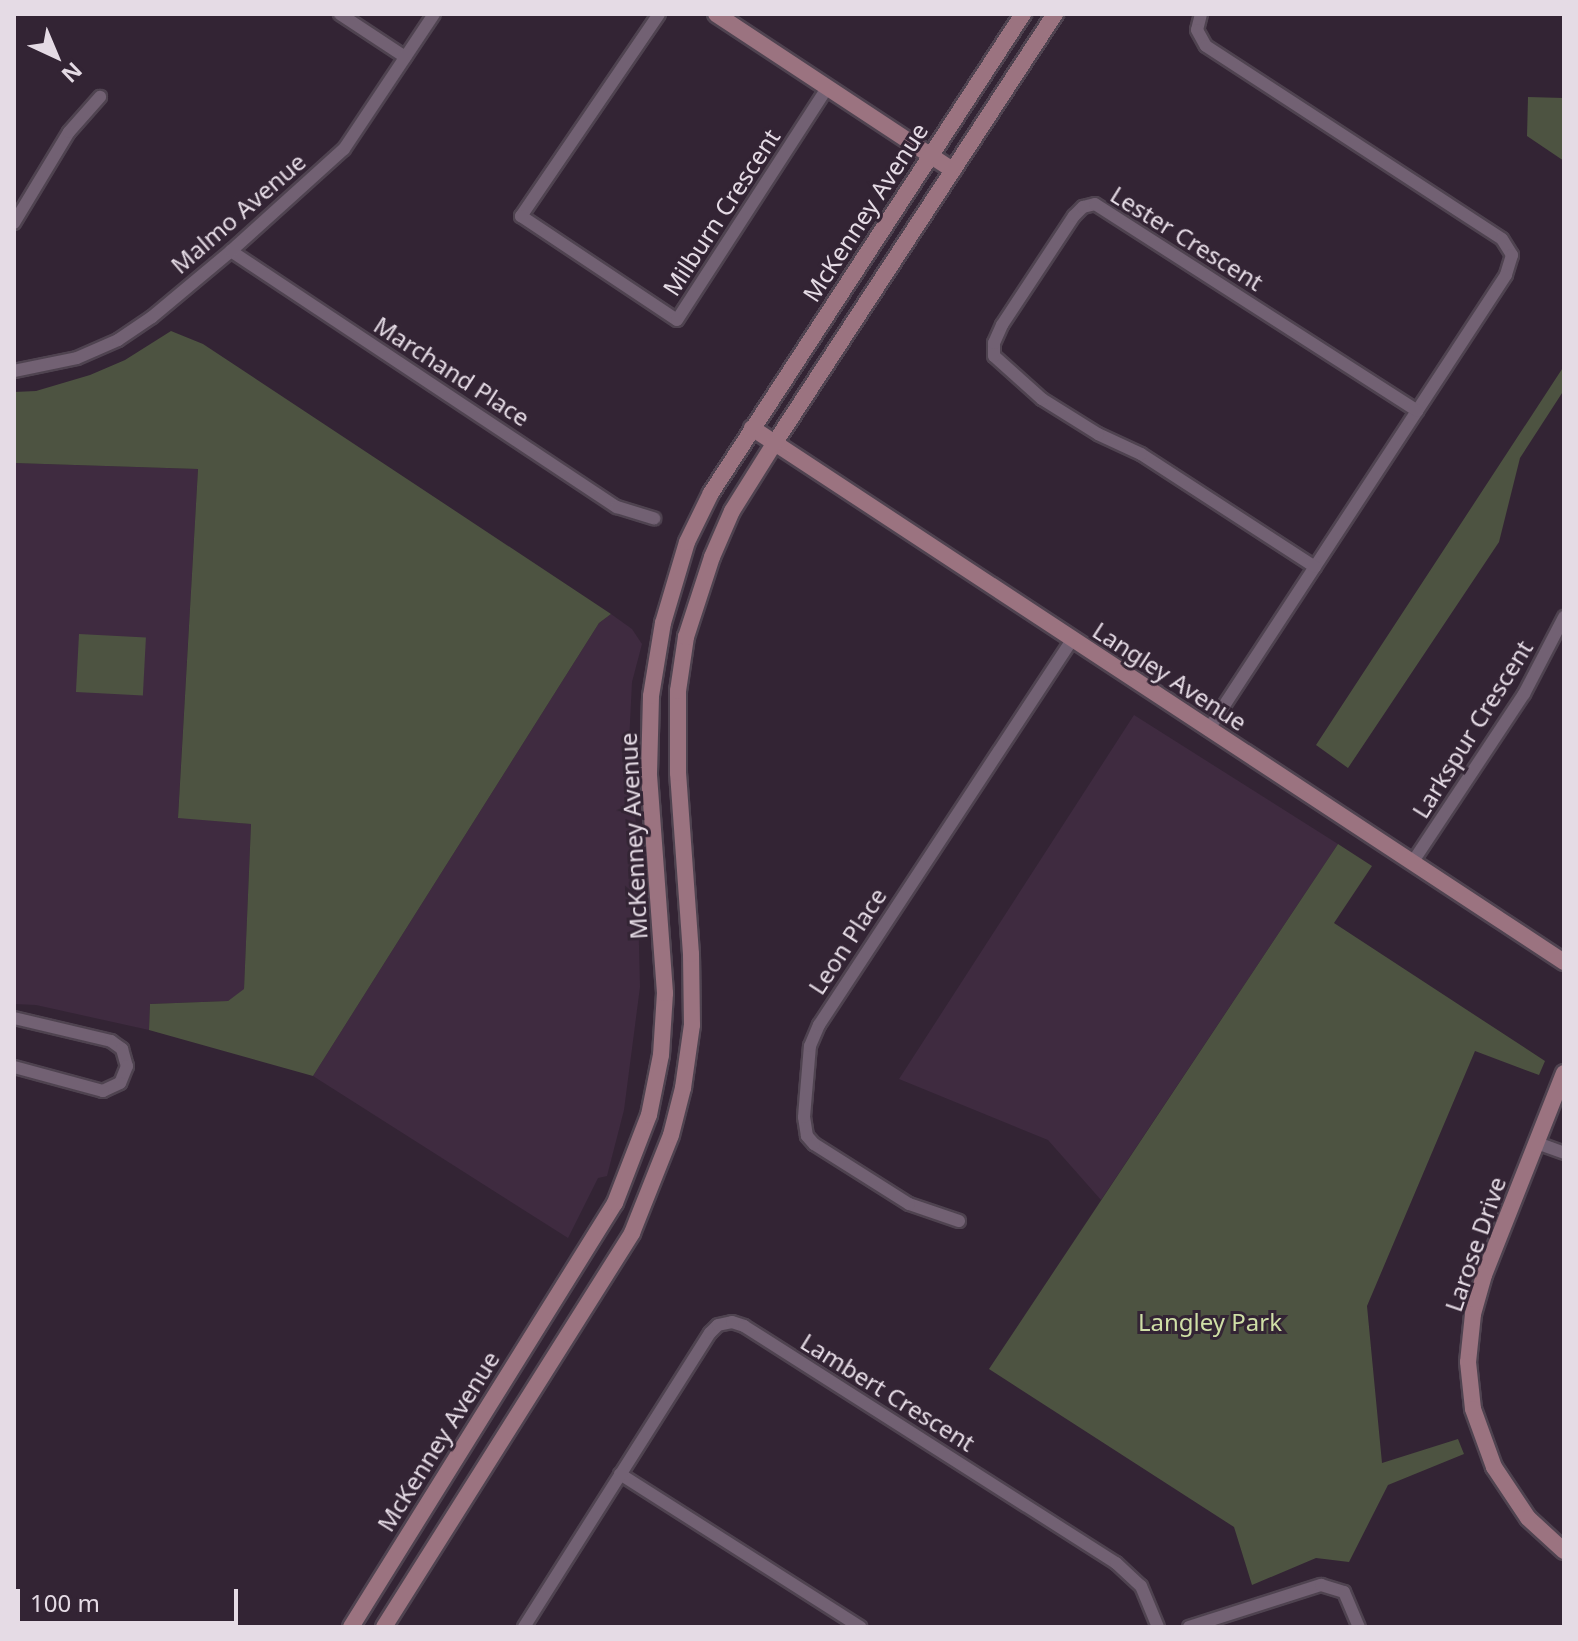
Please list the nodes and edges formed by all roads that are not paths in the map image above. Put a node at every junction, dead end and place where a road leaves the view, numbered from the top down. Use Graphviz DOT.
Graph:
graph roads {
  1 [pos="340,14"];
  2 [pos="434,14"];
  3 [pos="659,14"];
  4 [pos="716,14"];
  5 [pos="1023,14"];
  6 [pos="1055,14"];
  7 [pos="1201,14"];
  8 [pos="405,57"];
  9 [pos="827,88"];
  10 [pos="100,97"];
  11 [pos="931,156"];
  12 [pos="953,170"];
  13 [pos="14,223"];
  14 [pos="231,251"];
  15 [pos="14,371"];
  16 [pos="1417,411"];
  17 [pos="752,428"];
  18 [pos="774,444"];
  19 [pos="654,518"];
  20 [pos="1315,567"];
  21 [pos="1564,617"];
  22 [pos="1072,640"];
  23 [pos="1208,730"];
  24 [pos="1412,863"];
  25 [pos="1564,962"];
  26 [pos="14,1018"];
  27 [pos="14,1067"];
  28 [pos="1564,1073"];
  29 [pos="1537,1143"];
  30 [pos="1564,1153"];
  31 [pos="959,1221"];
  32 [pos="620,1474"];
  33 [pos="1564,1551"];
  34 [pos="351,1627"];
  35 [pos="384,1627"];
  36 [pos="524,1627"];
  37 [pos="860,1627"];
  38 [pos="1158,1627"];
  39 [pos="1189,1627"];
  40 [pos="1359,1627"];
  1 -- 8 [label="street"];
  2 -- 8 [label="street, Malmo Avenue"];
  3 -- 9 [label="street, Milburn Crescent"];
  4 -- 9 [label="main road"];
  5 -- 11 [label="main road, McKenney Avenue"];
  6 -- 12 [label="main road, McKenney Avenue"];
  7 -- 16 [label="street"];
  8 -- 14 [label="street, Malmo Avenue"];
  9 -- 11 [label="main road"];
  10 -- 13 [label="street"];
  11 -- 12 [label="main road"];
  11 -- 17 [label="main road, McKenney Avenue"];
  12 -- 18 [label="main road, McKenney Avenue"];
  14 -- 15 [label="street, Malmo Avenue"];
  14 -- 19 [label="street, Marchand Place"];
  16 -- 20 [label="street"];
  16 -- 20 [label="street, Lester Crescent"];
  17 -- 18 [label="main road, Langley Avenue"];
  17 -- 34 [label="main road, McKenney Avenue"];
  18 -- 22 [label="main road, Langley Avenue"];
  18 -- 35 [label="main road, McKenney Avenue"];
  20 -- 23 [label="street"];
  21 -- 24 [label="street, Larkspur Crescent"];
  22 -- 23 [label="main road, Langley Avenue"];
  22 -- 31 [label="street, Leon Place"];
  23 -- 24 [label="main road, Langley Avenue"];
  24 -- 25 [label="main road, Langley Avenue"];
  26 -- 27 [label="street"];
  28 -- 29 [label="main road, Larose Drive"];
  29 -- 30 [label="street"];
  29 -- 33 [label="main road, Larose Drive"];
  32 -- 36 [label="street, Lambert Crescent"];
  32 -- 37 [label="street"];
  32 -- 38 [label="street, Lambert Crescent"];
  39 -- 40 [label="street"];
}
